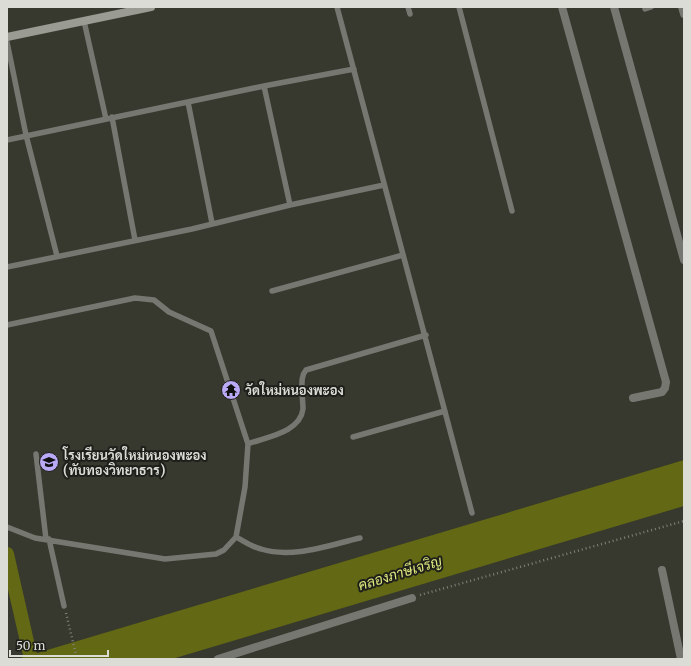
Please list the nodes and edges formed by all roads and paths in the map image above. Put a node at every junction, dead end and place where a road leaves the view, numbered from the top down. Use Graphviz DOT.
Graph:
graph roads {
  1 [pos="151,7"];
  2 [pos="337,7"];
  3 [pos="408,7"];
  4 [pos="459,7"];
  5 [pos="562,7"];
  6 [pos="614,7"];
  7 [pos="651,7"];
  8 [pos="682,7"];
  9 [pos="645,9"];
  10 [pos="410,14"];
  11 [pos="684,14"];
  12 [pos="84,21"];
  13 [pos="7,37"];
  14 [pos="7,42"];
  15 [pos="354,70"];
  16 [pos="264,86"];
  17 [pos="188,102"];
  18 [pos="109,118"];
  19 [pos="26,135"];
  20 [pos="7,140"];
  21 [pos="384,184"];
  22 [pos="290,205"];
  23 [pos="512,211"];
  24 [pos="212,223"];
  25 [pos="135,240"];
  26 [pos="403,255"];
  27 [pos="57,256"];
  28 [pos="684,260"];
  29 [pos="7,267"];
  30 [pos="272,291"];
  31 [pos="7,325"];
  32 [pos="426,335"];
  33 [pos="632,398"];
  34 [pos="445,411"];
  35 [pos="353,437"];
  36 [pos="248,444"];
  37 [pos="36,454"];
  38 [pos="472,513"];
  39 [pos="684,521"];
  40 [pos="7,527"];
  41 [pos="236,537"];
  42 [pos="360,538"];
  43 [pos="48,539"];
  44 [pos="662,570"];
  45 [pos="412,598"];
  46 [pos="64,606"];
  47 [pos="77,659"];
  48 [pos="218,659"];
  49 [pos="681,659"];
  1 -- 12 [label="main road"];
  2 -- 15 [label="lane"];
  3 -- 10 [label="lane"];
  4 -- 23 [label="lane"];
  5 -- 33 [label="street"];
  6 -- 28 [label="street"];
  7 -- 9 [label="lane"];
  8 -- 11 [label="street"];
  12 -- 13 [label="main road"];
  12 -- 18 [label="lane"];
  14 -- 19 [label="lane"];
  15 -- 16 [label="lane"];
  15 -- 21 [label="lane"];
  16 -- 17 [label="lane"];
  16 -- 22 [label="lane"];
  17 -- 18 [label="lane"];
  17 -- 24 [label="lane"];
  18 -- 19 [label="lane"];
  18 -- 25 [label="lane"];
  19 -- 20 [label="lane"];
  19 -- 27 [label="lane"];
  21 -- 22 [label="lane"];
  21 -- 26 [label="lane"];
  22 -- 24 [label="lane"];
  24 -- 25 [label="lane"];
  25 -- 27 [label="lane"];
  26 -- 30 [label="lane"];
  26 -- 32 [label="lane"];
  27 -- 29 [label="lane"];
  31 -- 36 [label="lane"];
  32 -- 34 [label="lane"];
  32 -- 36 [label="lane"];
  34 -- 35 [label="lane"];
  34 -- 38 [label="lane"];
  36 -- 41 [label="lane"];
  37 -- 43 [label="lane"];
  39 -- 45 [label="path"];
  40 -- 43 [label="lane"];
  41 -- 42 [label="lane"];
  41 -- 43 [label="lane"];
  43 -- 46 [label="lane"];
  44 -- 49 [label="street"];
  45 -- 48 [label="street"];
  46 -- 47 [label="path"];
}
